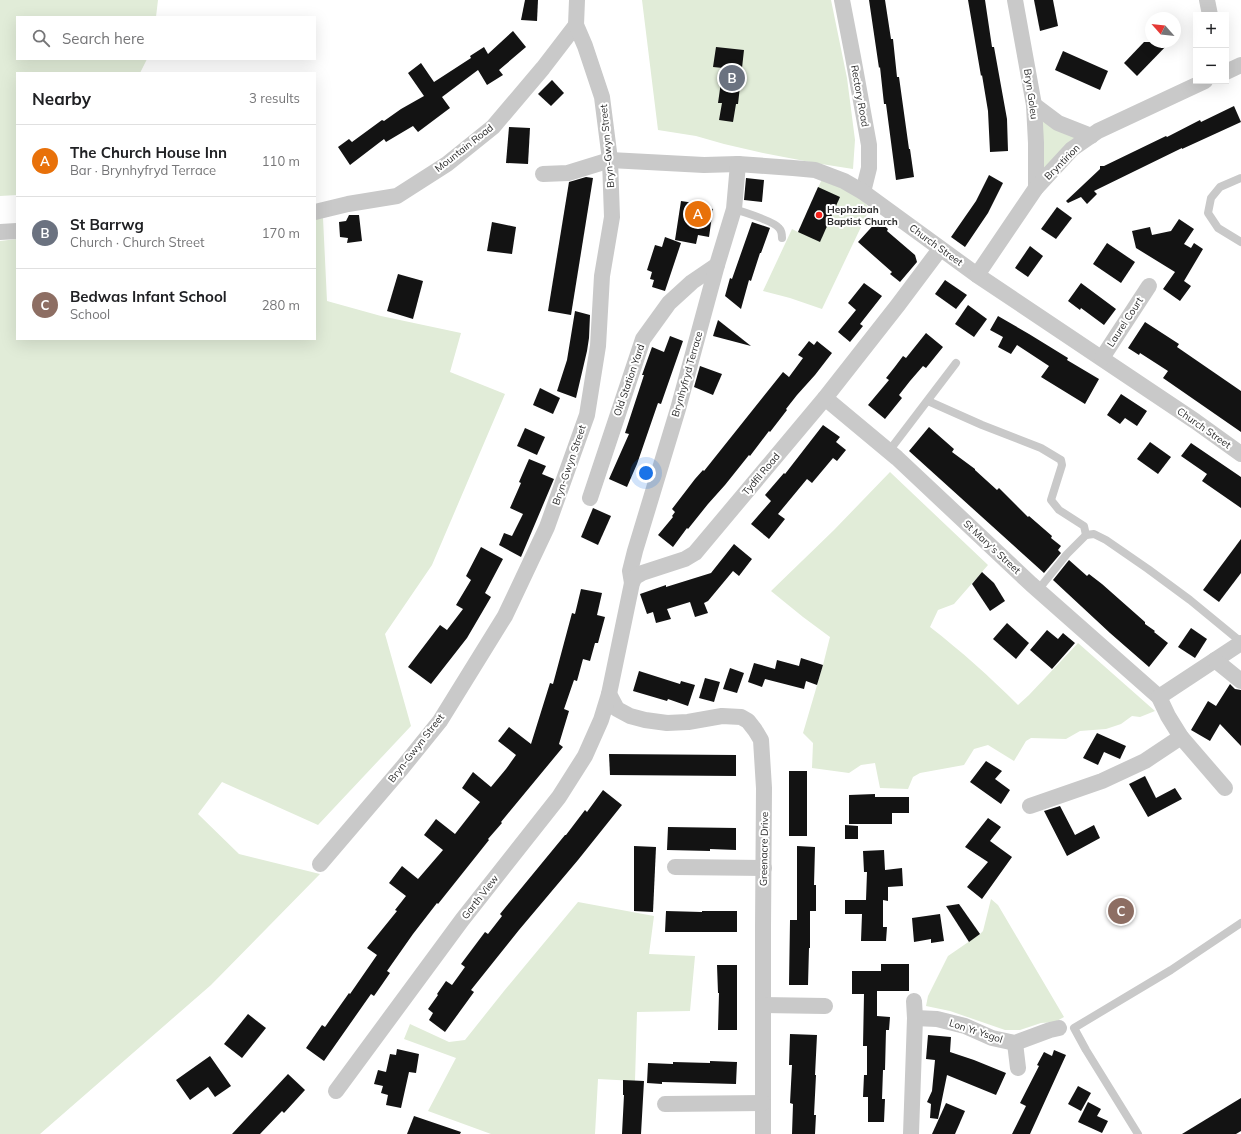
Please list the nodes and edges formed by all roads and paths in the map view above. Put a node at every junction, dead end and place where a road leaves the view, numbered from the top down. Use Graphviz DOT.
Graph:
graph roads {
  1 [pos="577,0"];
  2 [pos="842,0"];
  3 [pos="1015,0"];
  4 [pos="1207,0"];
  5 [pos="1209,12"];
  6 [pos="576,25"];
  7 [pos="1241,65"];
  8 [pos="1229,71"];
  9 [pos="1199,84"];
  10 [pos="1034,106"];
  11 [pos="1091,136"];
  12 [pos="610,160"];
  13 [pos="738,164"];
  14 [pos="543,174"];
  15 [pos="1241,178"];
  16 [pos="1036,188"];
  17 [pos="863,192"];
  18 [pos="734,209"];
  19 [pos="316,212"];
  20 [pos="16,231"];
  21 [pos="0,232"];
  22 [pos="782,238"];
  23 [pos="1241,242"];
  24 [pos="940,249"];
  25 [pos="717,265"];
  26 [pos="977,275"];
  27 [pos="1149,286"];
  28 [pos="1102,358"];
  29 [pos="956,363"];
  30 [pos="825,398"];
  31 [pos="928,400"];
  32 [pos="889,451"];
  33 [pos="1241,454"];
  34 [pos="590,498"];
  35 [pos="1086,535"];
  36 [pos="632,583"];
  37 [pos="1038,590"];
  38 [pos="1241,643"];
  39 [pos="1215,660"];
  40 [pos="1241,681"];
  41 [pos="609,694"];
  42 [pos="1159,697"];
  43 [pos="1181,737"];
  44 [pos="1225,788"];
  45 [pos="1030,806"];
  46 [pos="320,864"];
  47 [pos="675,867"];
  48 [pos="764,868"];
  49 [pos="1241,923"];
  50 [pos="914,1001"];
  51 [pos="763,1005"];
  52 [pos="825,1006"];
  53 [pos="915,1018"];
  54 [pos="1066,1028"];
  55 [pos="1015,1042"];
  56 [pos="1018,1068"];
  57 [pos="336,1091"];
  58 [pos="763,1103"];
  59 [pos="665,1104"];
  60 [pos="764,1134"];
  61 [pos="911,1134"];
  62 [pos="1138,1134"];
  1 -- 6 [label="street, Bryn-Gwyn Street"];
  2 -- 17 [label="street, Rectory Road"];
  3 -- 10 [label="street, Bryn Goleu"];
  4 -- 5 [label="street"];
  6 -- 12 [label="street, Bryn-Gwyn Street"];
  6 -- 19 [label="street, Mountain Road"];
  7 -- 8 [label="street"];
  9 -- 11 [label="street, Bryntirion"];
  10 -- 11 [label="street"];
  10 -- 16 [label="street, Bryn Goleu"];
  11 -- 16 [label="street, Bryntirion"];
  12 -- 13 [label="street, Church Street"];
  12 -- 14 [label="street, Church Street"];
  12 -- 46 [label="street, Bryn-Gwyn Street"];
  13 -- 17 [label="street, Church Street"];
  13 -- 18 [label="street, Brynhyfryd Terrace"];
  15 -- 23 [label="lane"];
  16 -- 26 [label="street, Bryntirion"];
  17 -- 24 [label="street, Church Street"];
  18 -- 22 [label="lane"];
  18 -- 25 [label="street, Brynhyfryd Terrace"];
  20 -- 21 [label="street"];
  24 -- 26 [label="street, Church Street"];
  24 -- 30 [label="street, Tydfil Road"];
  25 -- 34 [label="street, Old Station Yard"];
  25 -- 36 [label="street, Brynhyfryd Terrace"];
  26 -- 28 [label="street, Church Street"];
  27 -- 28 [label="street, Laurel Court"];
  28 -- 33 [label="street, Church Street"];
  29 -- 31 [label="lane"];
  30 -- 32 [label="street, St Mary's Street"];
  30 -- 36 [label="street, Tydfil Road"];
  31 -- 32 [label="lane"];
  31 -- 35 [label="lane"];
  32 -- 37 [label="street, St Mary's Street"];
  35 -- 37 [label="lane"];
  35 -- 38 [label="lane"];
  36 -- 41 [label="street"];
  37 -- 42 [label="street, St Mary's Street"];
  38 -- 39 [label="street"];
  39 -- 40 [label="street"];
  39 -- 42 [label="street"];
  41 -- 48 [label="street, Greenacre Drive"];
  41 -- 57 [label="street, Garth View"];
  42 -- 43 [label="street, St Mary's Street"];
  43 -- 44 [label="street, St Mary's Street"];
  43 -- 45 [label="street"];
  47 -- 48 [label="street"];
  48 -- 51 [label="street, Greenacre Drive"];
  49 -- 54 [label="lane"];
  50 -- 53 [label="street"];
  51 -- 52 [label="street"];
  51 -- 58 [label="street, Greenacre Drive"];
  53 -- 55 [label="street, Lon Yr Ysgol"];
  53 -- 61 [label="street"];
  54 -- 55 [label="street, Lon Yr Ysgol"];
  54 -- 62 [label="lane"];
  55 -- 56 [label="street"];
  58 -- 59 [label="street"];
  58 -- 60 [label="street, Greenacre Drive"];
}
